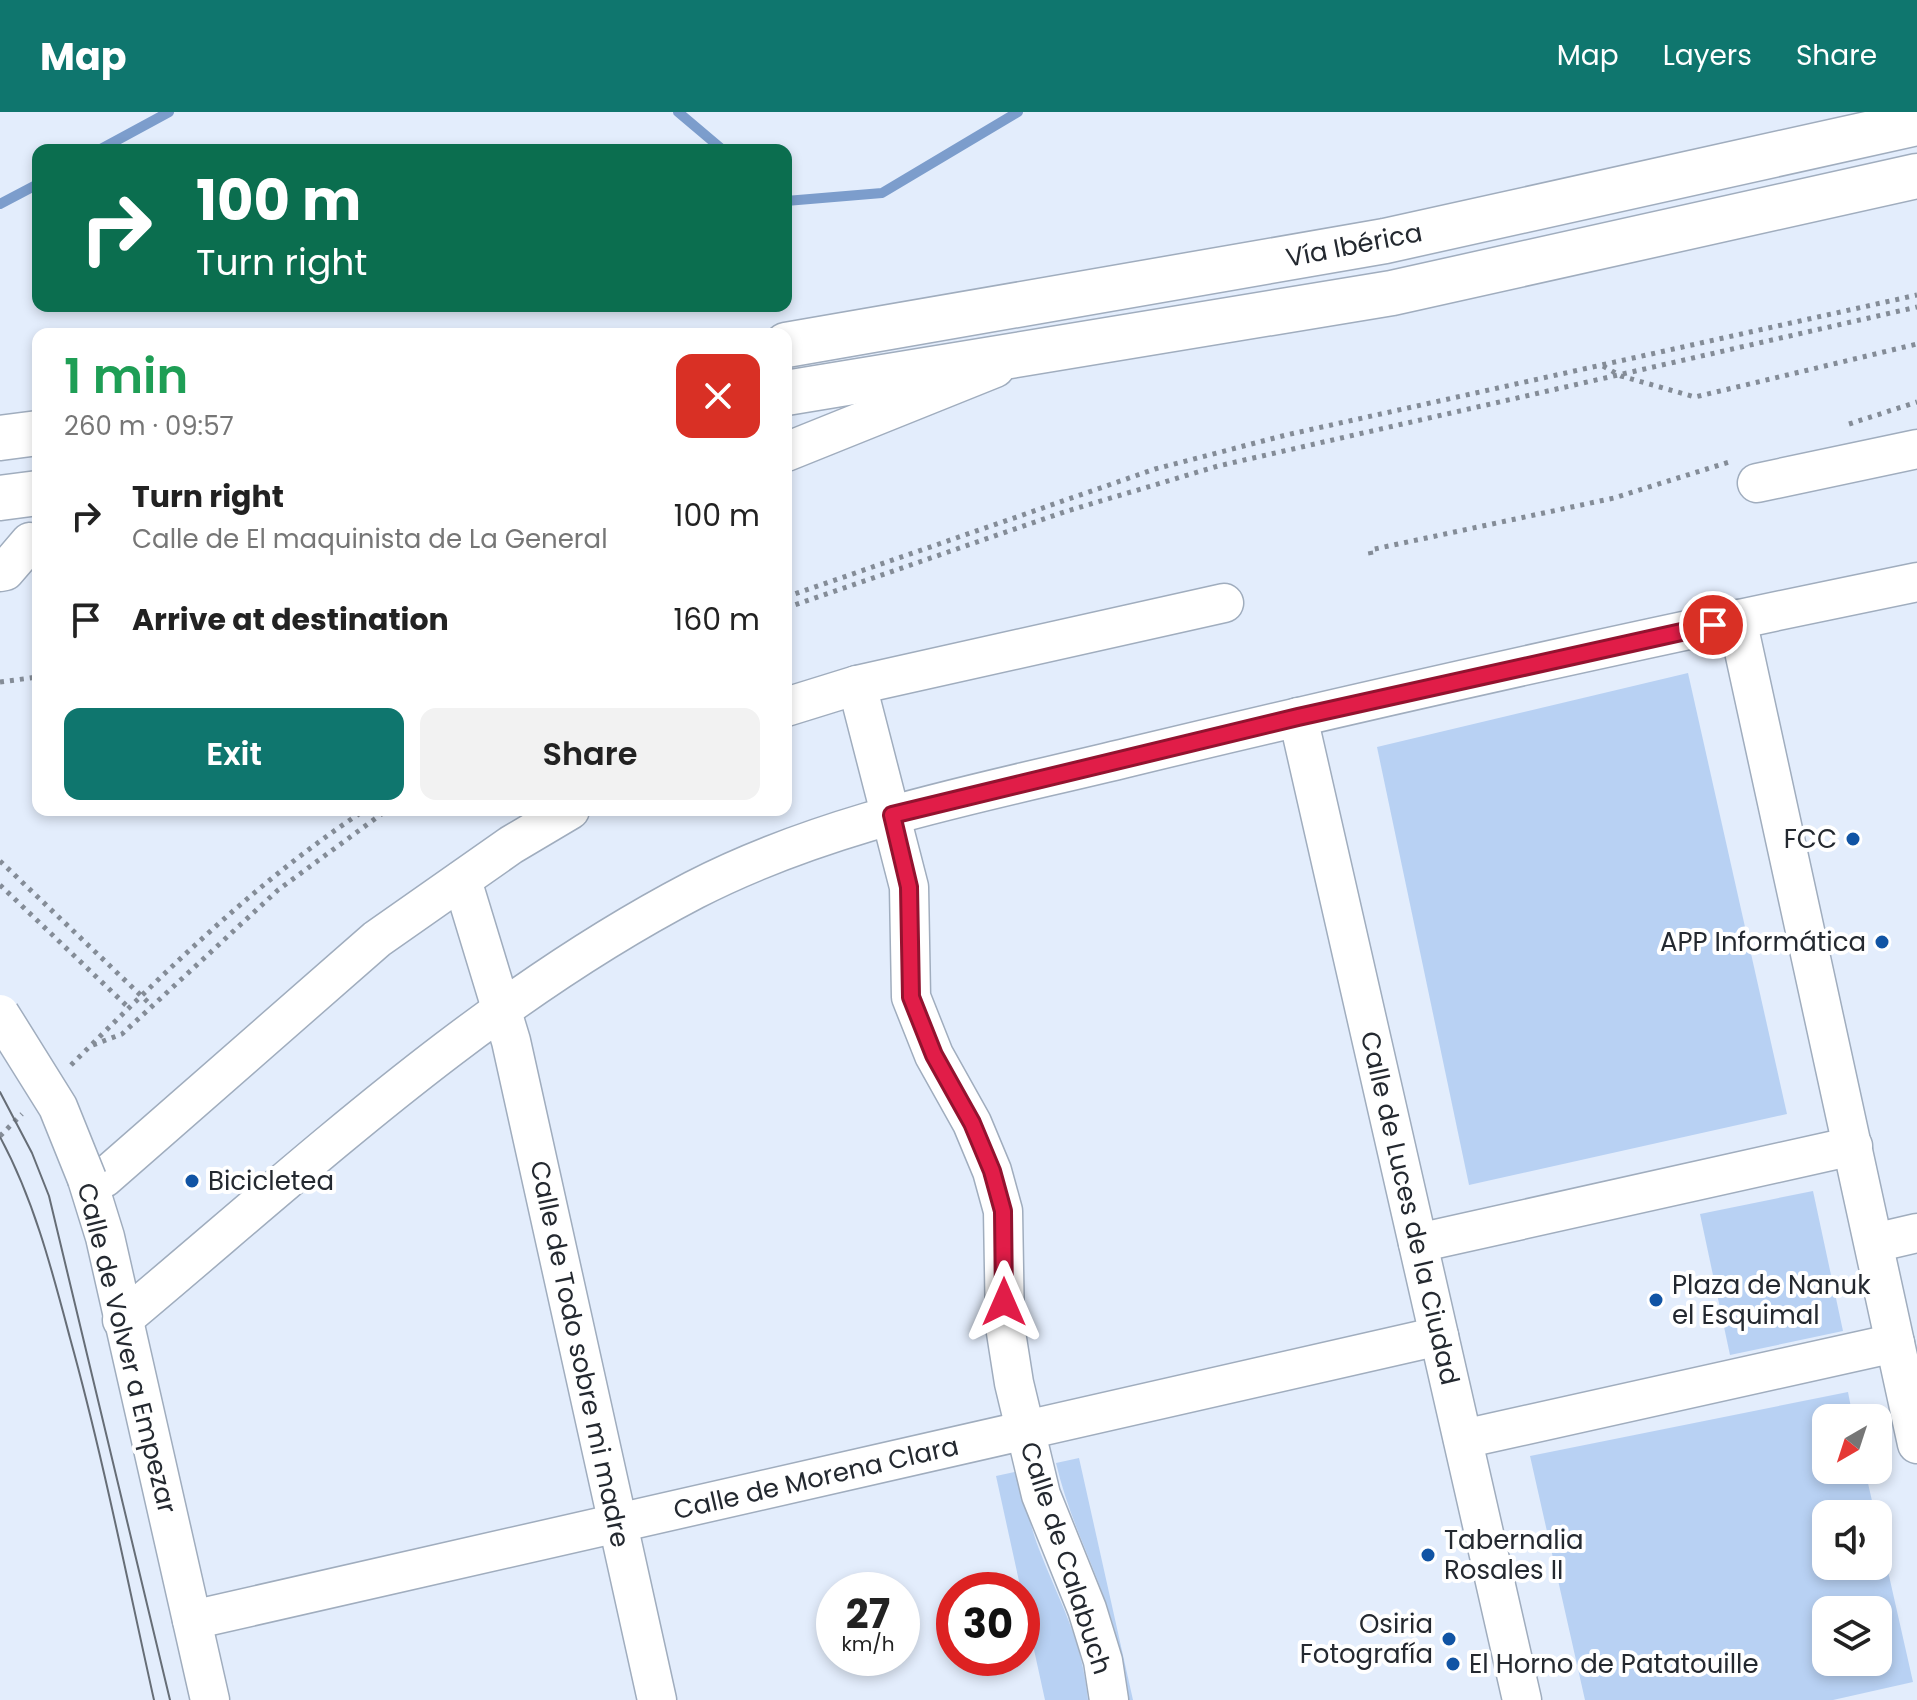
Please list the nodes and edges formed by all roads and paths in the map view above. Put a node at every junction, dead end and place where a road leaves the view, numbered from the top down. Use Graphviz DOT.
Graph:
graph roads {
  1 [pos="1917,123"];
  2 [pos="1917,176"];
  3 [pos="1917,295"];
  4 [pos="1917,307"];
  5 [pos="792,344"];
  6 [pos="1917,344"];
  7 [pos="1031,353"];
  8 [pos="1603,366"];
  9 [pos="1621,376"];
  10 [pos="792,392"];
  11 [pos="1917,402"];
  12 [pos="1841,426"];
  13 [pos="32,434"];
  14 [pos="0,438"];
  15 [pos="1917,449"];
  16 [pos="792,450"];
  17 [pos="1746,472"];
  18 [pos="32,494"];
  19 [pos="0,498"];
  20 [pos="23,542"];
  21 [pos="1371,555"];
  22 [pos="0,572"];
  23 [pos="1917,582"];
  24 [pos="792,595"];
  25 [pos="1224,603"];
  26 [pos="792,606"];
  27 [pos="1737,619"];
  28 [pos="32,678"];
  29 [pos="0,682"];
  30 [pos="857,685"];
  31 [pos="792,705"];
  32 [pos="1298,717"];
  33 [pos="892,815"];
  34 [pos="357,816"];
  35 [pos="379,816"];
  36 [pos="561,816"];
  37 [pos="0,861"];
  38 [pos="462,880"];
  39 [pos="0,885"];
  40 [pos="142,997"];
  41 [pos="152,1006"];
  42 [pos="129,1008"];
  43 [pos="504,1009"];
  44 [pos="0,1014"];
  45 [pos="1853,1146"];
  46 [pos="96,1179"];
  47 [pos="1917,1233"];
  48 [pos="1418,1243"];
  49 [pos="1874,1243"];
  50 [pos="122,1320"];
  51 [pos="1439,1336"];
  52 [pos="1895,1343"];
  53 [pos="1025,1430"];
  54 [pos="1463,1439"];
  55 [pos="1917,1444"];
  56 [pos="617,1523"];
  57 [pos="192,1620"];
  58 [pos="210,1700"];
  59 [pos="657,1700"];
  60 [pos="1109,1700"];
  61 [pos="1522,1700"];
  1 -- 5 [label="highway, Vía Ibérica"];
  2 -- 7 [label="highway, Vía Ibérica"];
  3 -- 8 [label="path"];
  4 -- 9 [label="path"];
  6 -- 9 [label="path"];
  7 -- 10 [label="highway, Vía Ibérica"];
  7 -- 16 [label="street"];
  8 -- 9 [label="path"];
  8 -- 24 [label="path"];
  9 -- 26 [label="path"];
  11 -- 12 [label="path"];
  13 -- 14 [label="highway"];
  15 -- 17 [label="street"];
  17 -- 21 [label="path"];
  18 -- 19 [label="highway"];
  20 -- 22 [label="street"];
  23 -- 27 [label="street"];
  25 -- 30 [label="street"];
  27 -- 32 [label="street"];
  27 -- 45 [label="street"];
  28 -- 29 [label="path"];
  30 -- 31 [label="street"];
  30 -- 33 [label="street, Calle de Calabuch"];
  32 -- 33 [label="street"];
  32 -- 48 [label="street, Calle de Luces de la Ciudad"];
  33 -- 43 [label="street"];
  33 -- 53 [label="street, Calle de Calabuch"];
  34 -- 40 [label="path"];
  35 -- 41 [label="path"];
  36 -- 38 [label="street"];
  37 -- 40 [label="path"];
  38 -- 43 [label="street, Calle de Todo sobre mi madre"];
  38 -- 46 [label="street"];
  39 -- 42 [label="path"];
  40 -- 41 [label="path"];
  40 -- 42 [label="path"];
  41 -- 42 [label="path"];
  43 -- 50 [label="street"];
  43 -- 56 [label="street, Calle de Todo sobre mi madre"];
  44 -- 46 [label="street, Calle de Volver a Empezar, bridge"];
  45 -- 48 [label="street"];
  45 -- 49 [label="street"];
  46 -- 50 [label="street, Calle de Volver a Empezar"];
  47 -- 49 [label="street"];
  48 -- 51 [label="street, Calle de Luces de la Ciudad"];
  49 -- 52 [label="street"];
  50 -- 57 [label="street, Calle de Volver a Empezar"];
  51 -- 53 [label="street, Calle de Morena Clara"];
  51 -- 54 [label="street, Calle de Luces de la Ciudad"];
  52 -- 54 [label="street"];
  52 -- 55 [label="street"];
  53 -- 56 [label="street, Calle de Morena Clara"];
  53 -- 60 [label="street, Calle de Calabuch"];
  54 -- 61 [label="street, Calle de Luces de la Ciudad"];
  56 -- 57 [label="street, Calle de Morena Clara"];
  56 -- 59 [label="street, Calle de Todo sobre mi madre"];
  57 -- 58 [label="street, Calle de Volver a Empezar"];
}
